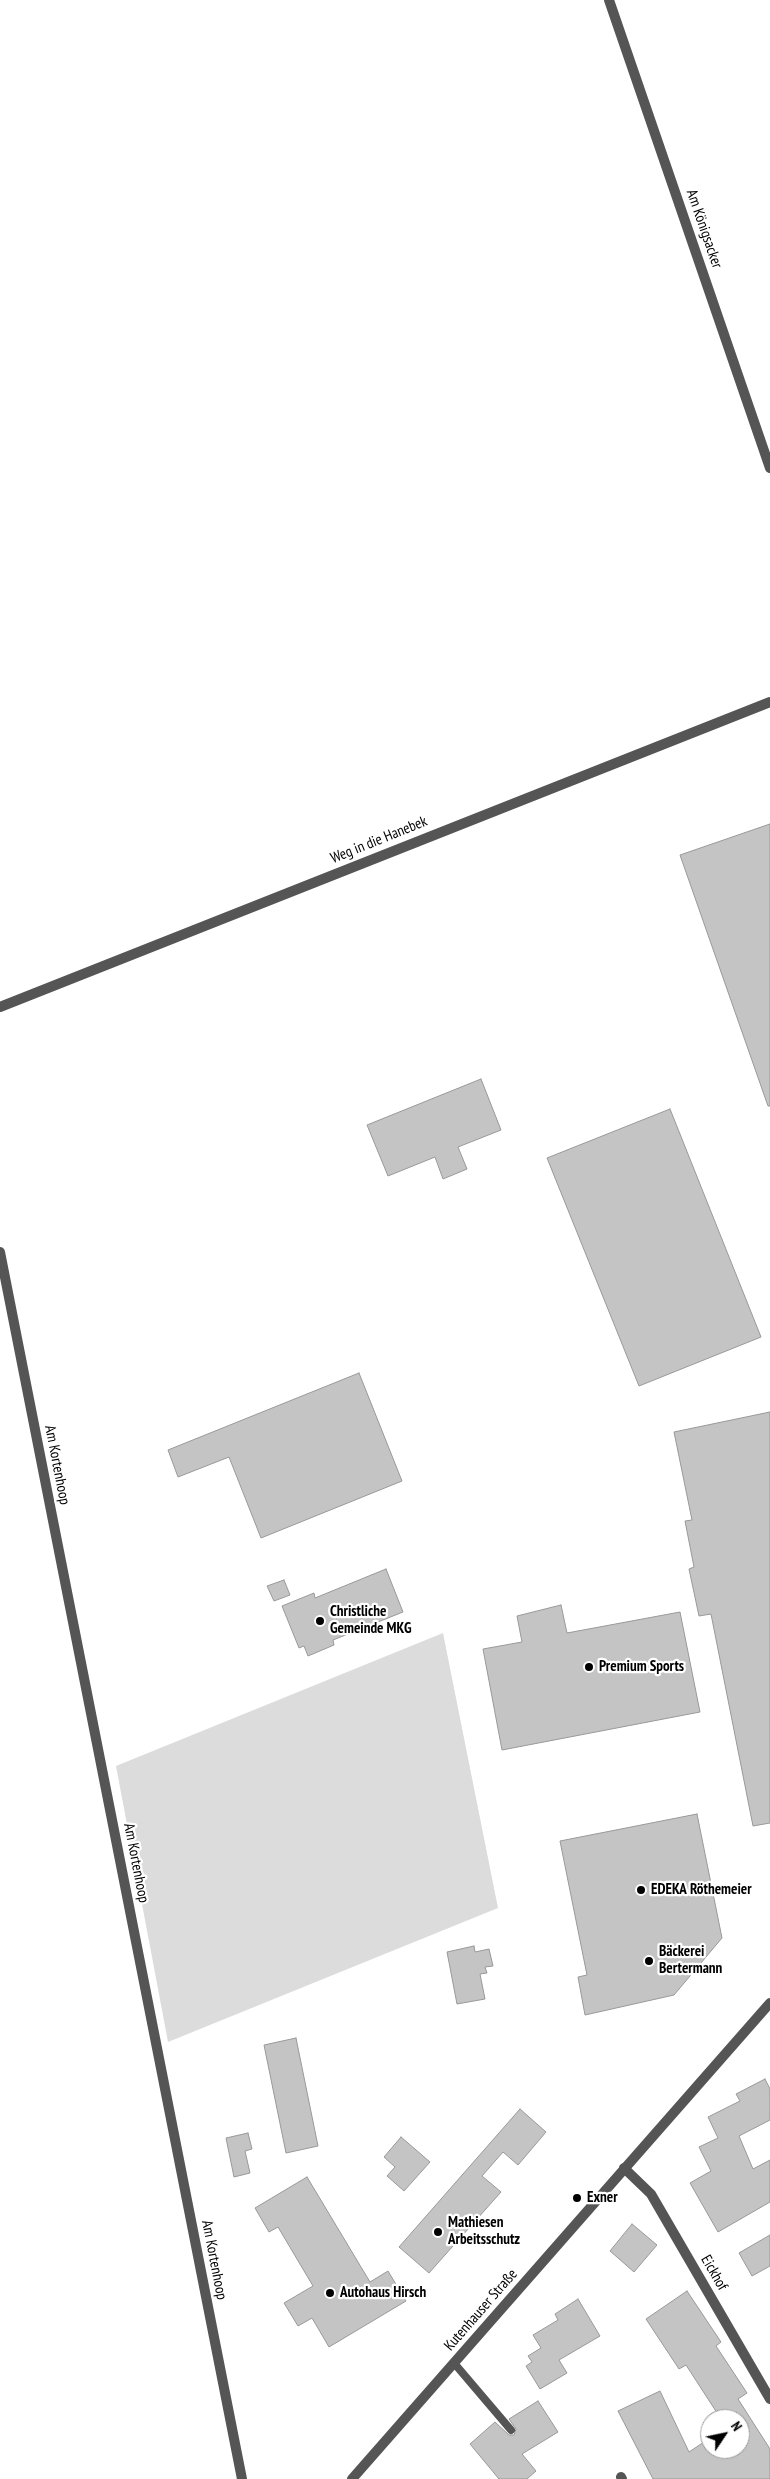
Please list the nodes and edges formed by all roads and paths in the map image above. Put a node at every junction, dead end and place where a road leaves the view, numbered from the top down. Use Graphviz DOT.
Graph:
graph roads {
  1 [pos="609,0"];
  2 [pos="770,468"];
  3 [pos="770,702"];
  4 [pos="0,1007"];
  5 [pos="0,1252"];
  6 [pos="770,2003"];
  7 [pos="624,2168"];
  8 [pos="454,2362"];
  9 [pos="770,2399"];
  10 [pos="511,2430"];
  11 [pos="242,2479"];
  12 [pos="352,2479"];
  1 -- 2 [label="street, Am Königsacker"];
  3 -- 4 [label="street, Weg in die Hanebek"];
  5 -- 11 [label="street, Am Kortenhoop"];
  6 -- 7 [label="street, Kutenhauser Straße"];
  7 -- 8 [label="street, Kutenhauser Straße"];
  7 -- 9 [label="street, Eickhof"];
  8 -- 10 [label="lane"];
  8 -- 12 [label="street, Kutenhauser Straße"];
}
